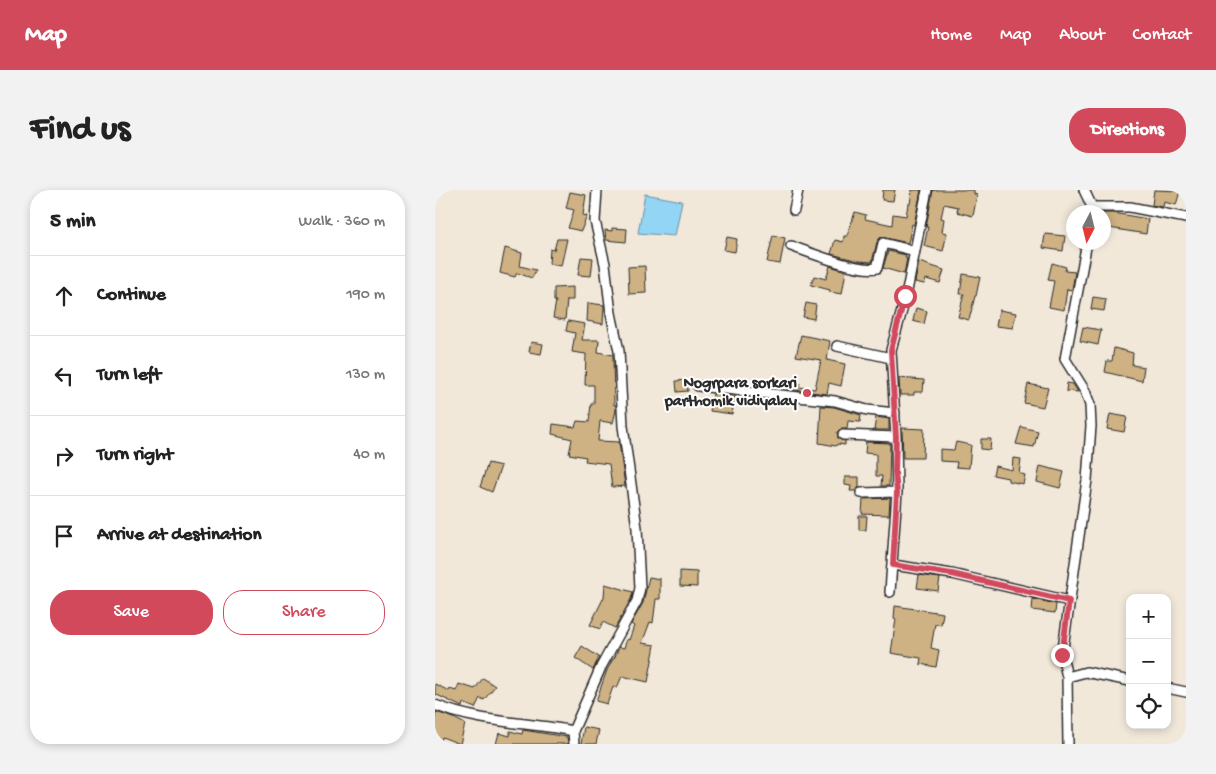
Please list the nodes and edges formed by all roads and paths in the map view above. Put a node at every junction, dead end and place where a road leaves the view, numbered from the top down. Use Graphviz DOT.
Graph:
graph roads {
  1 [pos="597,190"];
  2 [pos="798,190"];
  3 [pos="927,190"];
  4 [pos="1084,190"];
  5 [pos="1090,205"];
  6 [pos="1111,208"];
  7 [pos="794,210"];
  8 [pos="1186,218"];
  9 [pos="791,246"];
  10 [pos="1085,250"];
  11 [pos="915,251"];
  12 [pos="837,346"];
  13 [pos="891,358"];
  14 [pos="698,386"];
  15 [pos="895,414"];
  16 [pos="843,435"];
  17 [pos="896,437"];
  18 [pos="897,492"];
  19 [pos="861,493"];
  20 [pos="893,565"];
  21 [pos="890,592"];
  22 [pos="1069,601"];
  23 [pos="1067,677"];
  24 [pos="1126,680"];
  25 [pos="1171,689"];
  26 [pos="1186,692"];
  27 [pos="435,705"];
  28 [pos="573,731"];
  29 [pos="574,744"];
  30 [pos="1067,744"];
  1 -- 28 [label="street"];
  2 -- 7 [label="street"];
  3 -- 11 [label="street"];
  4 -- 5 [label="street"];
  6 -- 8 [label="street"];
  9 -- 11 [label="street"];
  10 -- 22 [label="street"];
  11 -- 13 [label="street"];
  12 -- 13 [label="street"];
  13 -- 15 [label="street"];
  14 -- 15 [label="street"];
  15 -- 17 [label="street"];
  16 -- 17 [label="street"];
  17 -- 18 [label="street"];
  18 -- 19 [label="street"];
  18 -- 20 [label="street"];
  20 -- 21 [label="street"];
  20 -- 22 [label="street"];
  22 -- 23 [label="street"];
  23 -- 24 [label="street"];
  23 -- 30 [label="street"];
  25 -- 26 [label="street"];
  27 -- 28 [label="street"];
  28 -- 29 [label="street"];
}
